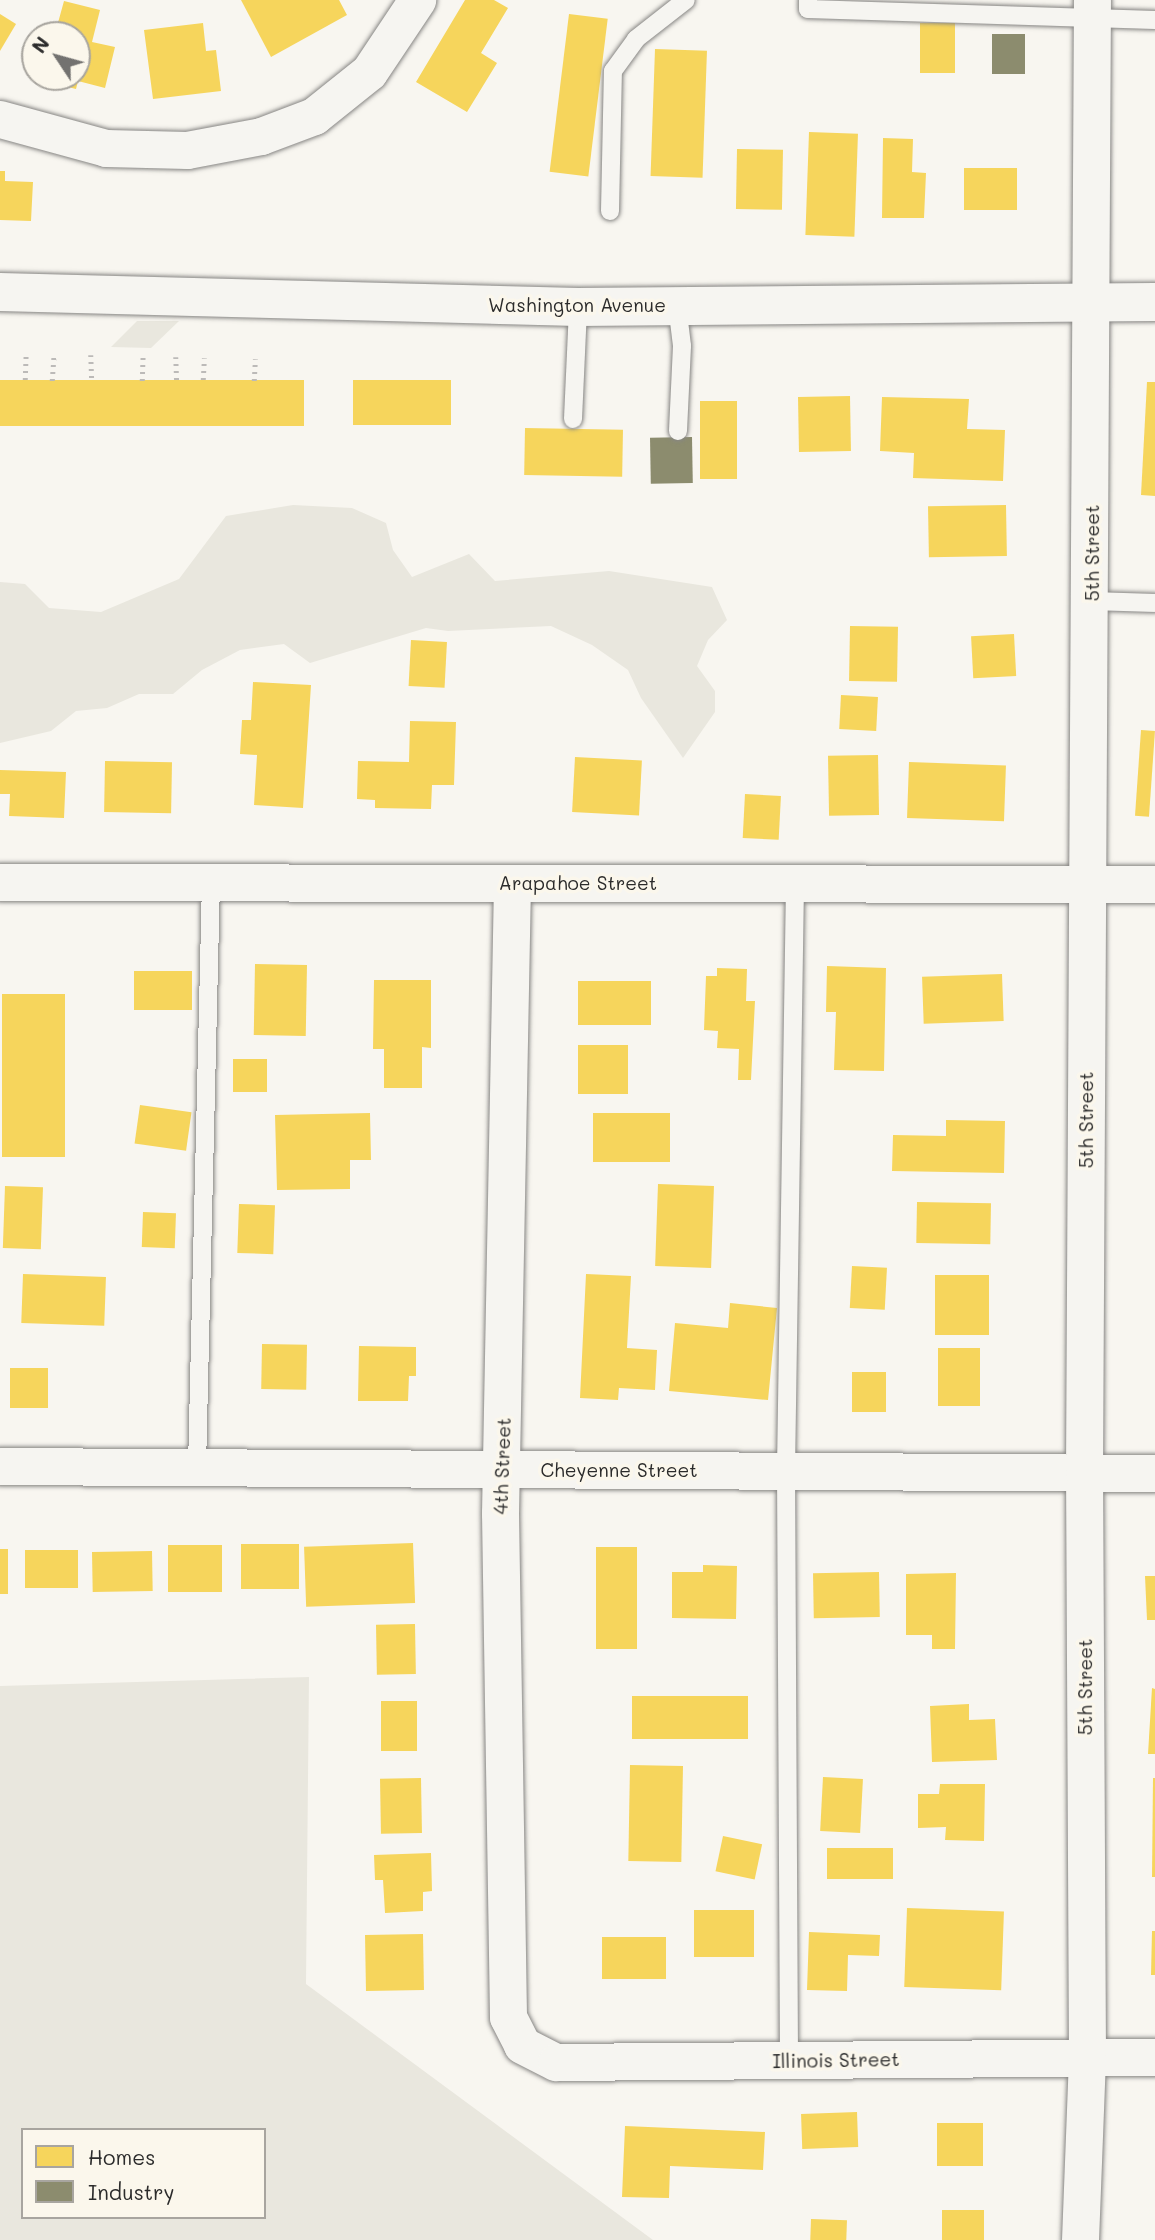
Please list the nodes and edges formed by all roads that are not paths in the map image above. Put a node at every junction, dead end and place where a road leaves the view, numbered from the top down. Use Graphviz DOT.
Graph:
graph roads {
  1 [pos="417,0"];
  2 [pos="686,0"];
  3 [pos="807,0"];
  4 [pos="1092,10"];
  5 [pos="1155,20"];
  6 [pos="0,119"];
  7 [pos="610,211"];
  8 [pos="0,292"];
  9 [pos="1155,302"];
  10 [pos="1088,303"];
  11 [pos="677,305"];
  12 [pos="578,307"];
  13 [pos="573,419"];
  14 [pos="678,431"];
  15 [pos="1091,601"];
  16 [pos="1155,603"];
  17 [pos="0,883"];
  18 [pos="211,883"];
  19 [pos="512,883"];
  20 [pos="795,883"];
  21 [pos="1155,884"];
  22 [pos="1086,885"];
  23 [pos="0,1466"];
  24 [pos="197,1467"];
  25 [pos="502,1470"];
  26 [pos="786,1470"];
  27 [pos="1084,1473"];
  28 [pos="1155,1473"];
  29 [pos="522,2045"];
  30 [pos="1087,2057"];
  31 [pos="1155,2057"];
  32 [pos="789,2060"];
  33 [pos="1080,2240"];
  1 -- 6 [label="street"];
  2 -- 7 [label="lane"];
  3 -- 4 [label="lane"];
  4 -- 5 [label="lane"];
  4 -- 10 [label="street, 5th Street"];
  8 -- 12 [label="street, Washington Avenue"];
  9 -- 10 [label="street, Washington Avenue"];
  10 -- 11 [label="street, Washington Avenue"];
  10 -- 15 [label="street, 5th Street"];
  11 -- 12 [label="street, Washington Avenue"];
  11 -- 14 [label="lane"];
  12 -- 13 [label="lane"];
  15 -- 16 [label="lane"];
  15 -- 22 [label="street, 5th Street"];
  17 -- 18 [label="street, Arapahoe Street"];
  18 -- 19 [label="street, Arapahoe Street"];
  18 -- 24 [label="lane"];
  19 -- 20 [label="street, Arapahoe Street"];
  19 -- 25 [label="street, 4th Street"];
  20 -- 22 [label="street, Arapahoe Street"];
  20 -- 26 [label="lane"];
  21 -- 22 [label="street, Arapahoe Street"];
  22 -- 27 [label="street, 5th Street"];
  23 -- 24 [label="street, Cheyenne Street"];
  24 -- 25 [label="street, Cheyenne Street"];
  25 -- 26 [label="street, Cheyenne Street"];
  25 -- 29 [label="street, 4th Street"];
  26 -- 27 [label="street, Cheyenne Street"];
  26 -- 32 [label="lane"];
  27 -- 28 [label="street, Cheyenne Street"];
  27 -- 30 [label="street, 5th Street"];
  29 -- 32 [label="street, Illinois Street"];
  30 -- 31 [label="street, Illinois Street"];
  30 -- 32 [label="street, Illinois Street"];
  30 -- 33 [label="street, 5th Street"];
}
